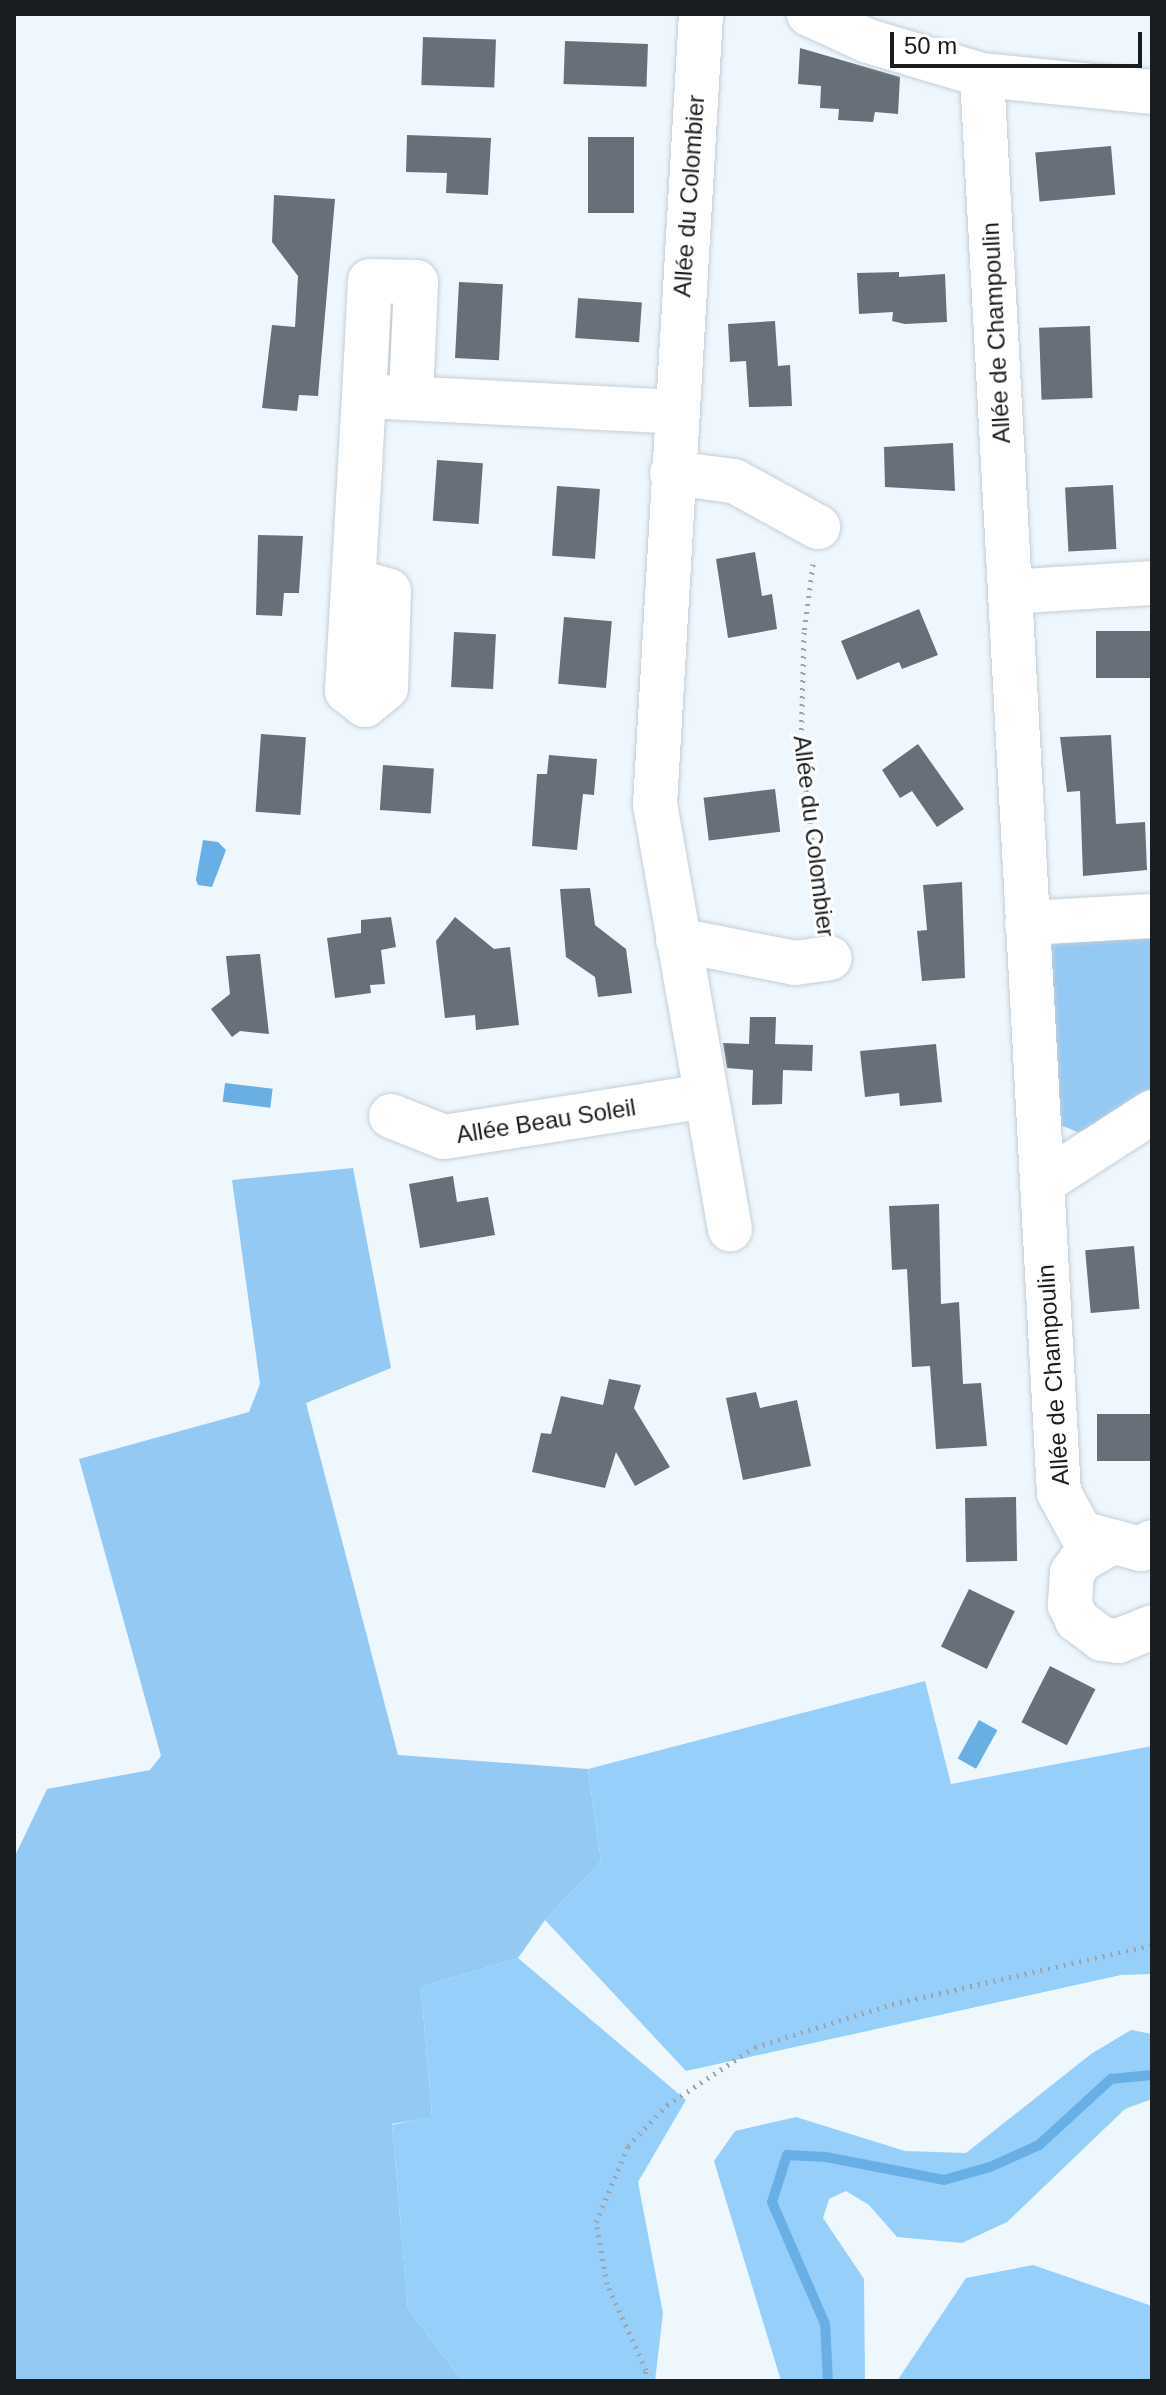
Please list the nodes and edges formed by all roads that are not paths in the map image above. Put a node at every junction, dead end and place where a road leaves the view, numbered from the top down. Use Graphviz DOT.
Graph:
graph roads {
  1 [pos="701,14"];
  2 [pos="809,14"];
  3 [pos="982,75"];
  4 [pos="1152,92"];
  5 [pos="364,396"];
  6 [pos="411,397"];
  7 [pos="676,412"];
  8 [pos="672,473"];
  9 [pos="818,527"];
  10 [pos="355,581"];
  11 [pos="1152,583"];
  12 [pos="1010,592"];
  13 [pos="1152,916"];
  14 [pos="1027,923"];
  15 [pos="678,940"];
  16 [pos="830,958"];
  17 [pos="705,1096"];
  18 [pos="1152,1112"];
  19 [pos="391,1116"];
  20 [pos="1042,1183"];
  21 [pos="730,1229"];
  22 [pos="1139,1548"];
  23 [pos="1152,1627"];
  1 -- 7 [label="street, Allée du Colombier"];
  2 -- 3 [label="street"];
  3 -- 4 [label="street"];
  3 -- 12 [label="street, Allée de Champoulin"];
  5 -- 6 [label="street"];
  5 -- 6 [label="street"];
  5 -- 10 [label="street"];
  6 -- 7 [label="street"];
  7 -- 8 [label="street, Allée du Colombier"];
  8 -- 9 [label="street"];
  8 -- 15 [label="street, Allée du Colombier"];
  11 -- 12 [label="street"];
  12 -- 14 [label="street, Allée de Champoulin"];
  13 -- 14 [label="street"];
  14 -- 20 [label="street, Allée de Champoulin"];
  15 -- 16 [label="street, Allée du Colombier"];
  15 -- 17 [label="street, Allée du Colombier"];
  17 -- 19 [label="street, Allée Beau Soleil"];
  17 -- 21 [label="street, Allée du Colombier"];
  18 -- 20 [label="street"];
  20 -- 22 [label="street, Allée de Champoulin"];
  22 -- 23 [label="street"];
}
